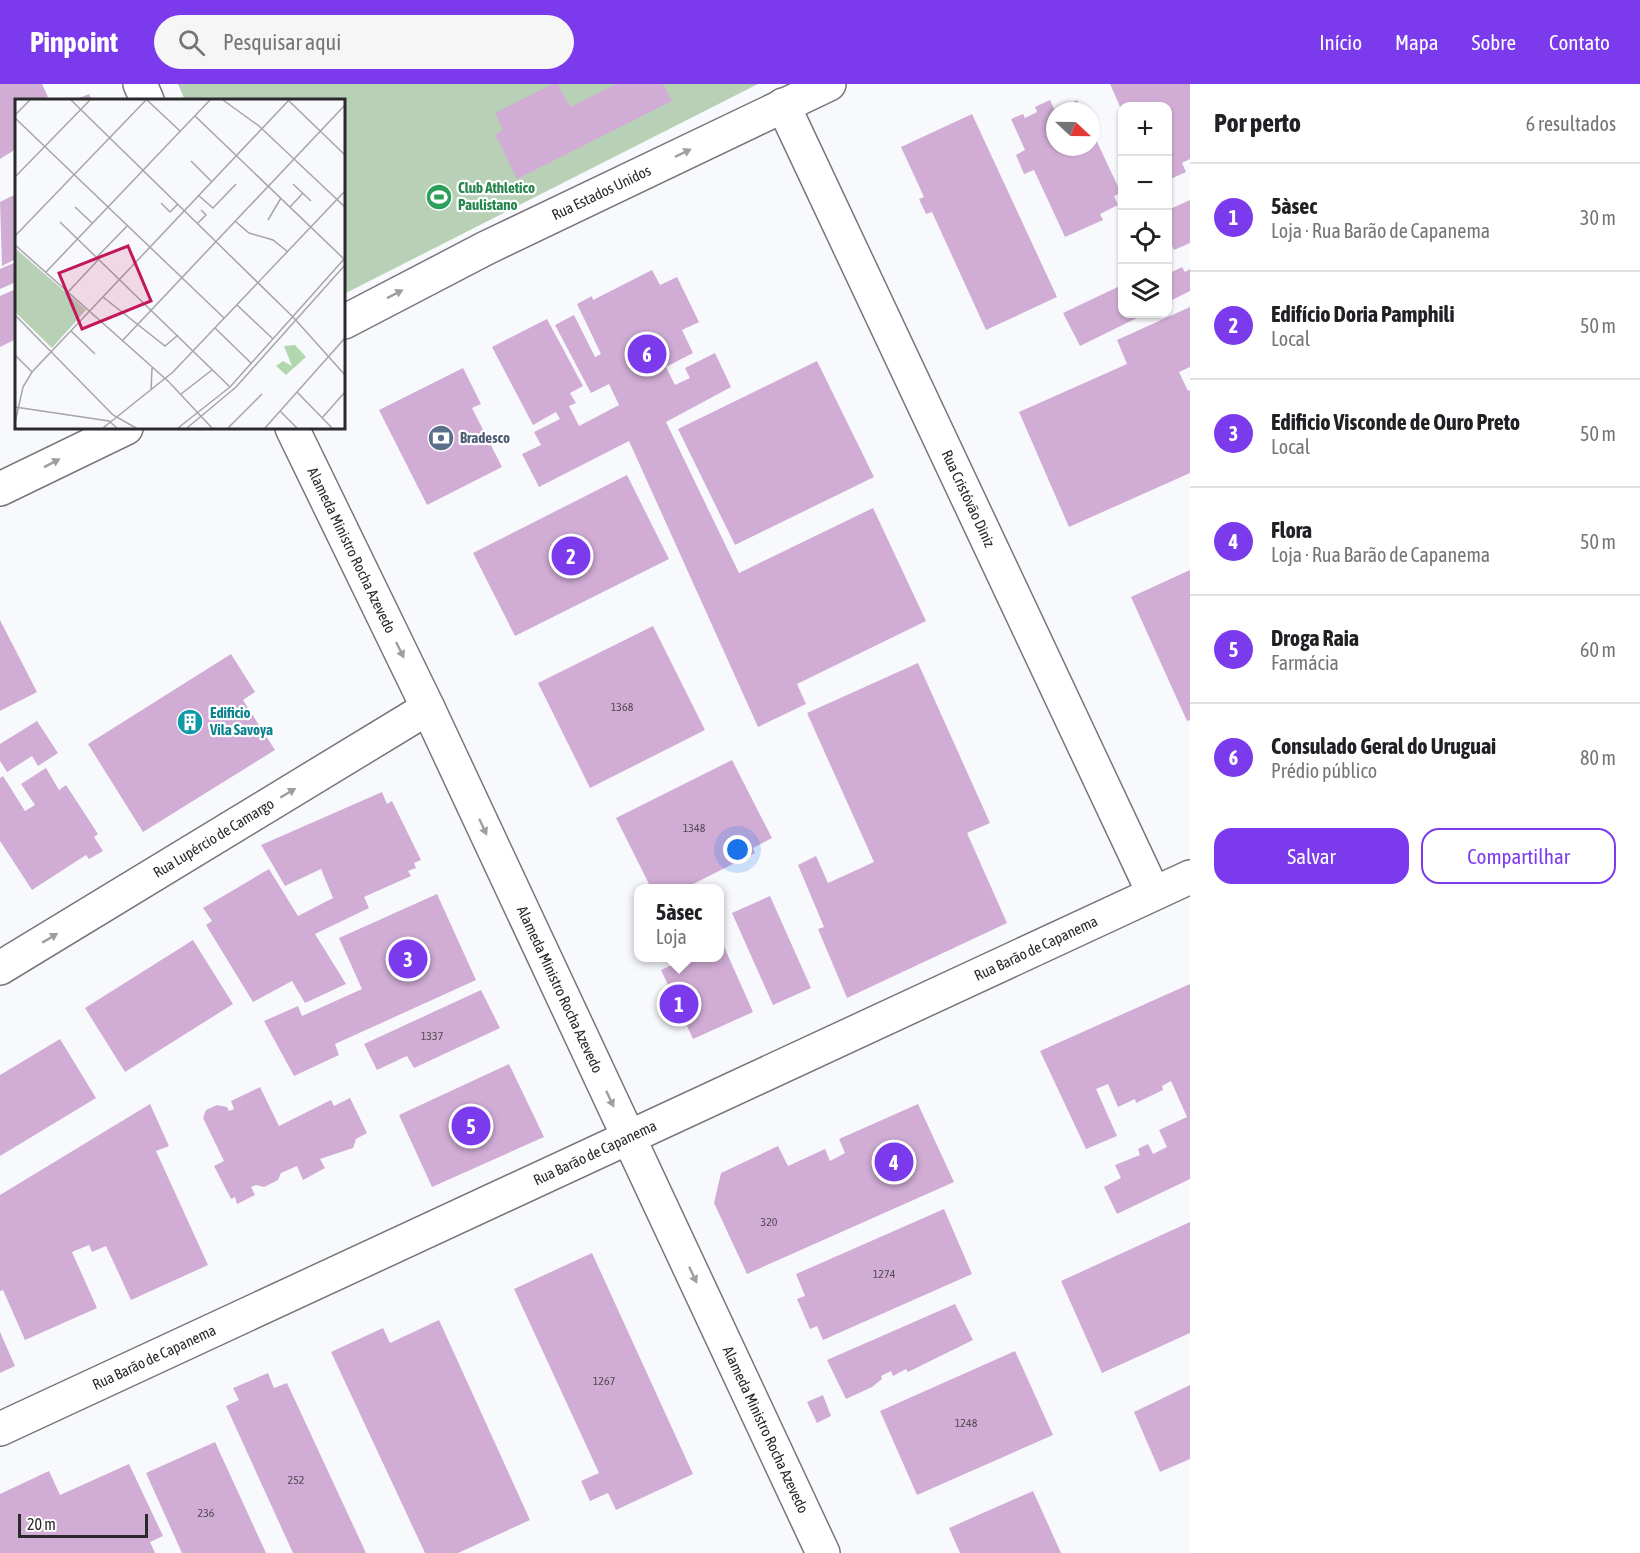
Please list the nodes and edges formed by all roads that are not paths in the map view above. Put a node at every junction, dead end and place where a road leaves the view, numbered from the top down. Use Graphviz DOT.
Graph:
graph roads {
  1 [pos="140,84"];
  2 [pos="829,84"];
  3 [pos="147,99"];
  4 [pos="783,105"];
  5 [pos="345,320"];
  6 [pos="124,429"];
  7 [pos="292,429"];
  8 [pos="0,489"];
  9 [pos="428,708"];
  10 [pos="1190,878"];
  11 [pos="1153,892"];
  12 [pos="0,968"];
  13 [pos="628,1136"];
  14 [pos="0,1430"];
  15 [pos="823,1553"];
  1 -- 3 [label="street"];
  2 -- 4 [label="street, Rua Estados Unidos"];
  5 -- 4 [label="street, Rua Estados Unidos, one-way"];
  4 -- 11 [label="street, Rua Cristóvão Diniz"];
  8 -- 6 [label="street, one-way"];
  7 -- 9 [label="street, Alameda Ministro Rocha Azevedo, one-way"];
  12 -- 9 [label="street, Rua Lupércio de Camargo, one-way"];
  9 -- 13 [label="street, Alameda Ministro Rocha Azevedo, one-way"];
  10 -- 11 [label="street, Rua Barão de Capanema"];
  11 -- 13 [label="street, Rua Barão de Capanema"];
  13 -- 14 [label="street, Rua Barão de Capanema"];
  13 -- 15 [label="street, Alameda Ministro Rocha Azevedo, one-way"];
}
